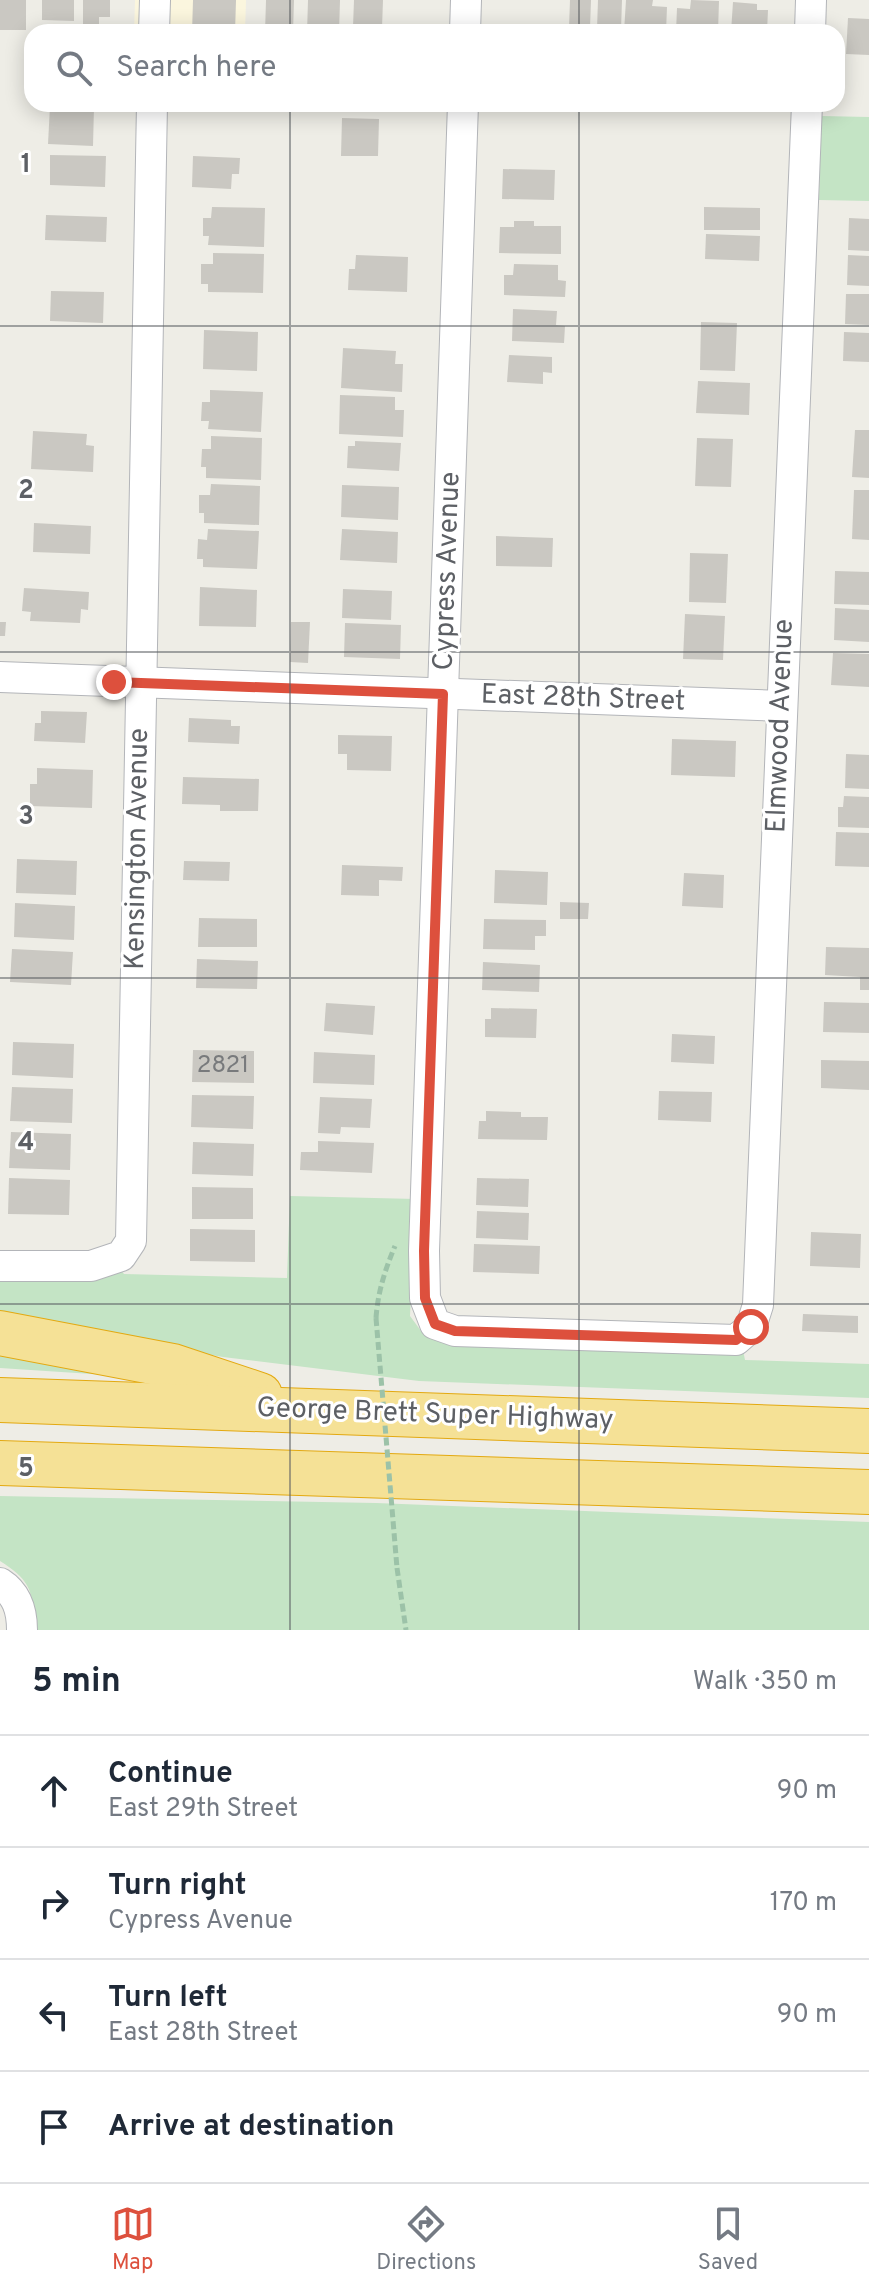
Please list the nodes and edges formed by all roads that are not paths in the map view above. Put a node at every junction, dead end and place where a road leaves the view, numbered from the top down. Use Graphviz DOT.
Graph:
graph roads {
  1 [pos="155,0"];
  2 [pos="466,0"];
  3 [pos="811,0"];
  4 [pos="154,24"];
  5 [pos="465,24"];
  6 [pos="810,24"];
  7 [pos="152,112"];
  8 [pos="463,112"];
  9 [pos="807,112"];
  10 [pos="0,677"];
  11 [pos="140,683"];
  12 [pos="443,694"];
  13 [pos="782,706"];
  14 [pos="0,1266"];
  15 [pos="0,1333"];
  16 [pos="736,1340"];
  17 [pos="0,1400"];
  18 [pos="304,1410"];
  19 [pos="869,1431"];
  20 [pos="0,1463"];
  21 [pos="869,1492"];
  22 [pos="0,1583"];
  23 [pos="22,1630"];
  1 -- 4 [label="street"];
  2 -- 5 [label="street"];
  3 -- 6 [label="street"];
  7 -- 11 [label="street, Kensington Avenue"];
  8 -- 12 [label="street, Cypress Avenue"];
  9 -- 13 [label="street, Elmwood Avenue"];
  10 -- 11 [label="street, East 28th Street"];
  11 -- 12 [label="street, East 28th Street"];
  11 -- 14 [label="street, Kensington Avenue"];
  12 -- 13 [label="street, East 28th Street"];
  12 -- 16 [label="street, Cypress Avenue"];
  13 -- 16 [label="street, Elmwood Avenue"];
  15 -- 18 [label="highway"];
  17 -- 18 [label="highway, George Brett Super Highway"];
  18 -- 19 [label="highway, George Brett Super Highway"];
  20 -- 21 [label="highway"];
  22 -- 23 [label="street"];
}
